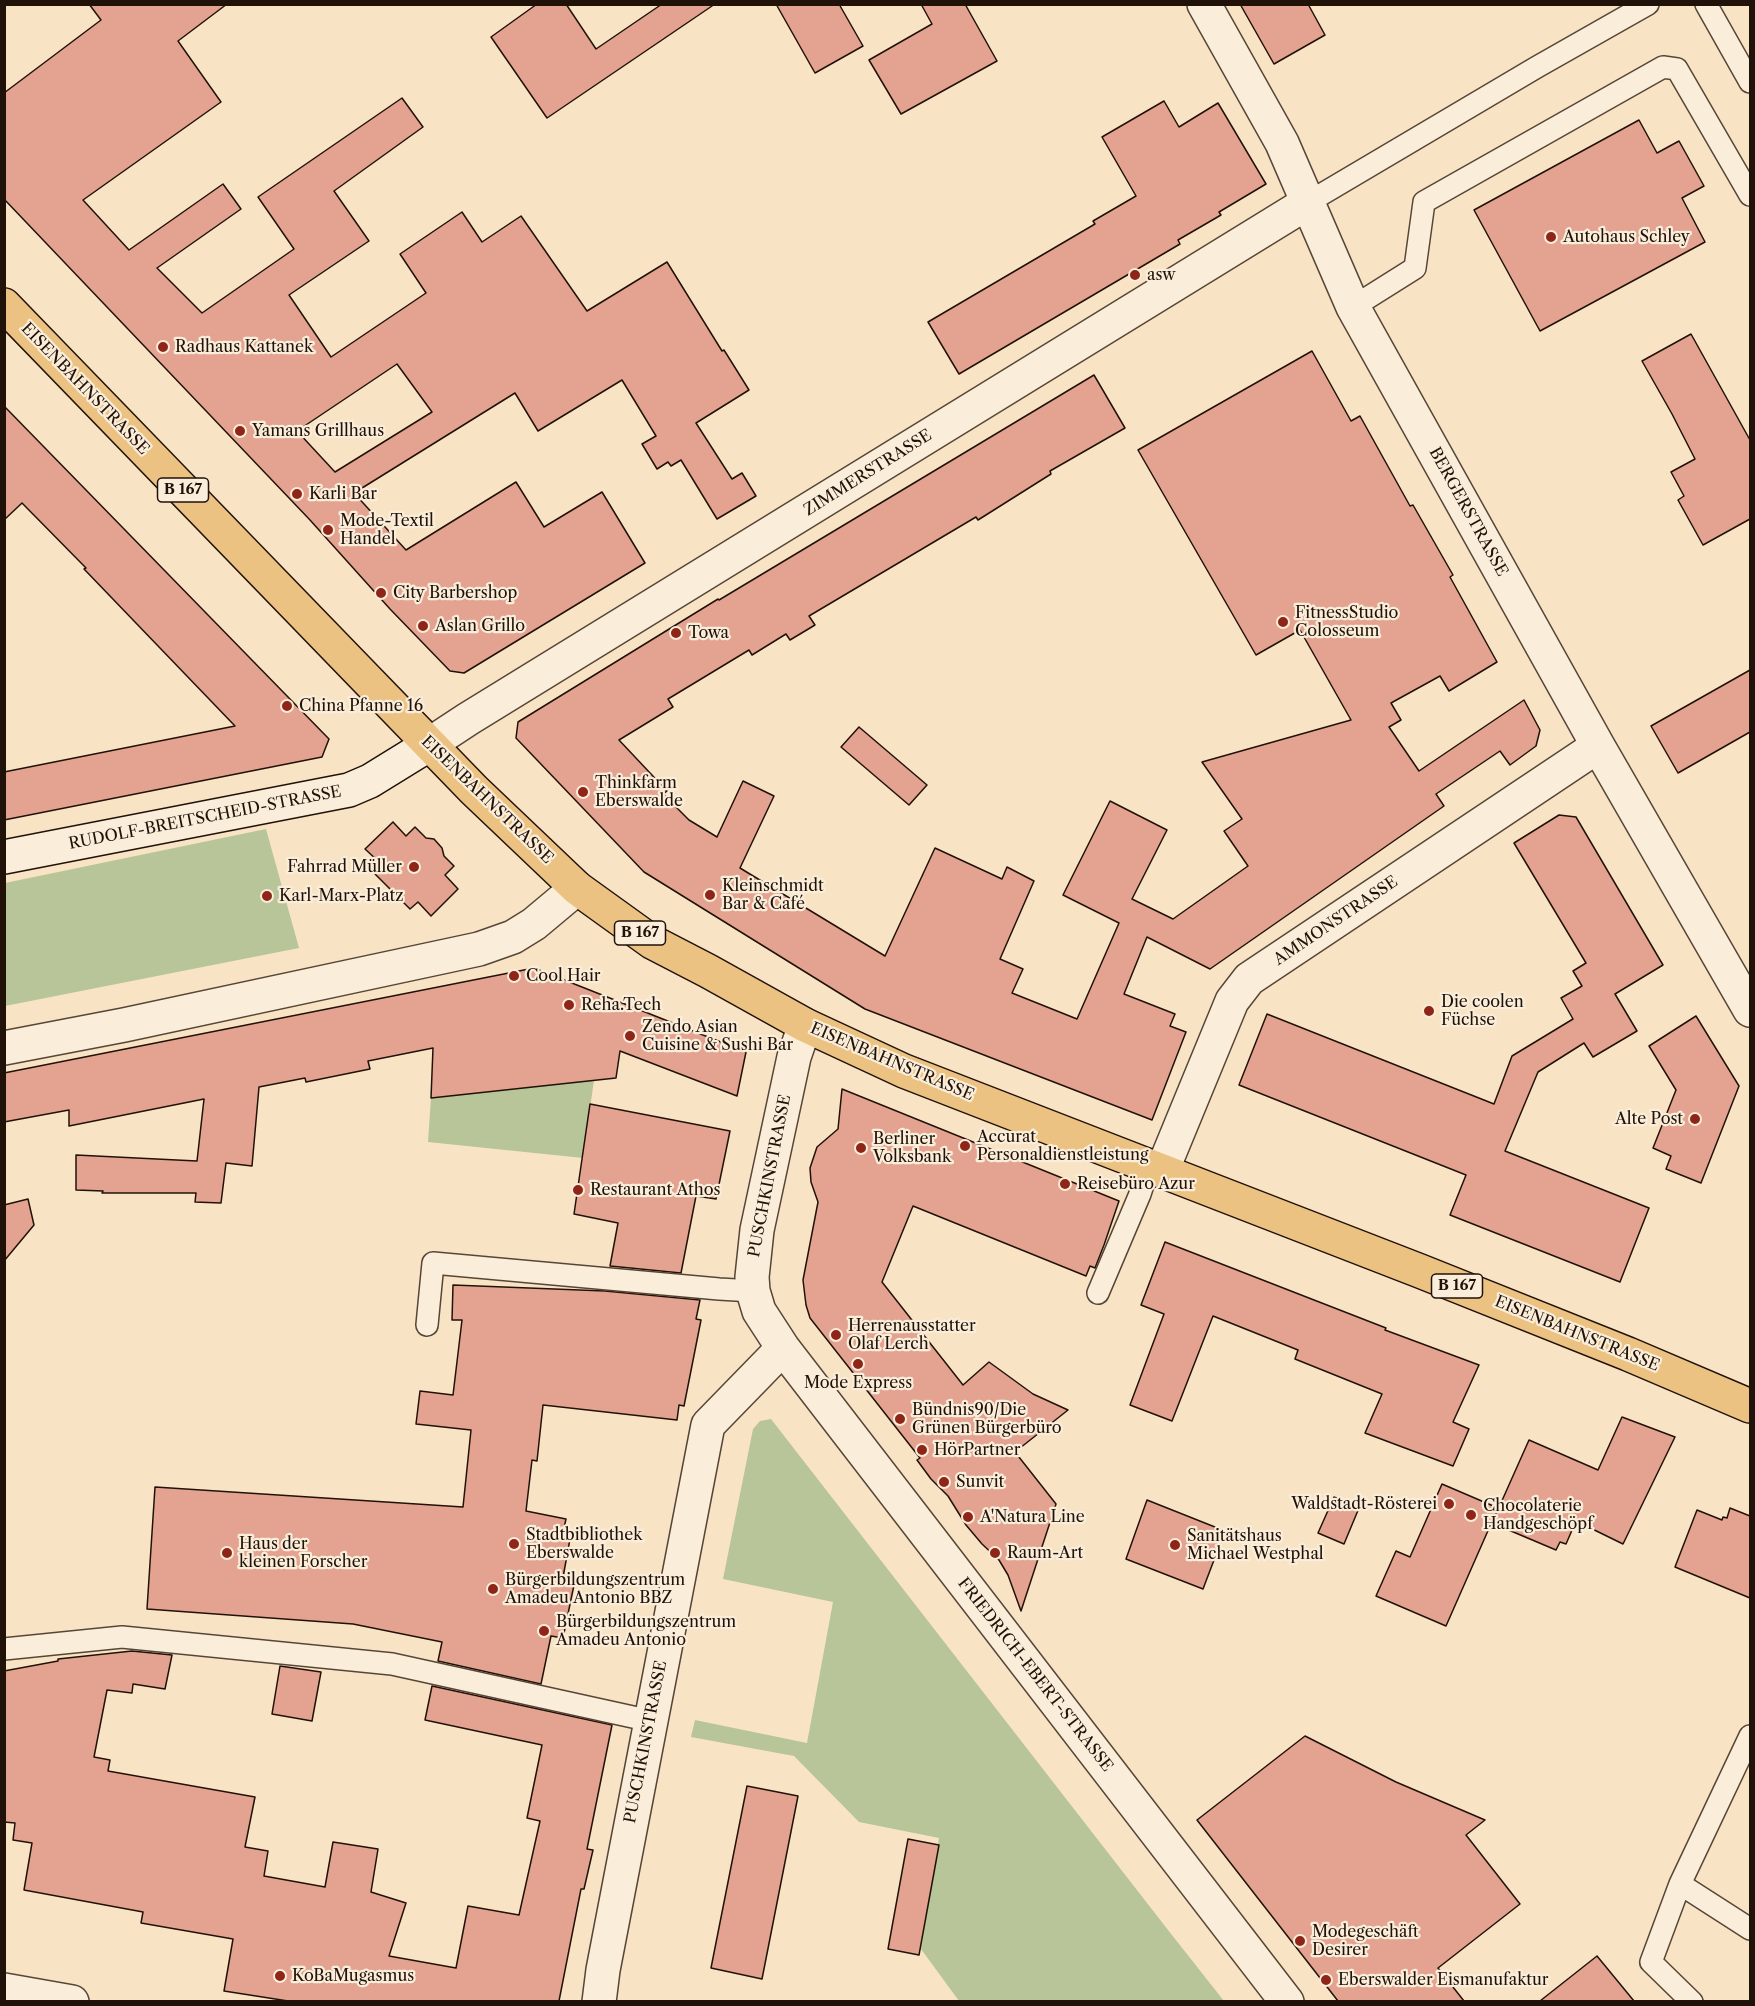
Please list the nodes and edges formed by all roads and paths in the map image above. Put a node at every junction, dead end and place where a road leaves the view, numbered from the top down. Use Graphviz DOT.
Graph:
graph roads {
  1 [pos="1204,4"];
  2 [pos="1648,4"];
  3 [pos="1706,4"];
  4 [pos="1750,82"];
  5 [pos="1750,195"];
  6 [pos="1307,203"];
  7 [pos="4,306"];
  8 [pos="1353,307"];
  9 [pos="430,744"];
  10 [pos="1598,746"];
  11 [pos="4,856"];
  12 [pos="578,888"];
  13 [pos="1750,1010"];
  14 [pos="805,1025"];
  15 [pos="4,1048"];
  16 [pos="1156,1168"];
  17 [pos="753,1291"];
  18 [pos="1098,1293"];
  19 [pos="427,1325"];
  20 [pos="783,1348"];
  21 [pos="1750,1406"];
  22 [pos="4,1649"];
  23 [pos="651,1721"];
  24 [pos="1750,1736"];
  25 [pos="1680,1884"];
  26 [pos="1750,1929"];
  27 [pos="4,1990"];
  28 [pos="72,2001"];
  29 [pos="599,2001"];
  30 [pos="1287,2001"];
  31 [pos="1692,2001"];
  1 -- 6 [label="street, BERGERSTRASSE"];
  2 -- 6 [label="lane"];
  3 -- 4 [label="lane"];
  5 -- 8 [label="lane"];
  6 -- 8 [label="street, BERGERSTRASSE"];
  6 -- 9 [label="street, ZIMMERSTRASSE"];
  7 -- 9 [label="main road, EISENBAHNSTRASSE / B 167"];
  8 -- 10 [label="street, BERGERSTRASSE"];
  9 -- 11 [label="street, RUDOLF-BREITSCHEID-STRASSE"];
  9 -- 12 [label="main road, EISENBAHNSTRASSE / B 167"];
  10 -- 13 [label="street, BERGERSTRASSE"];
  10 -- 16 [label="street, AMMONSTRASSE"];
  12 -- 14 [label="main road, EISENBAHNSTRASSE / B 167"];
  12 -- 15 [label="street"];
  14 -- 16 [label="main road, EISENBAHNSTRASSE / B 167"];
  14 -- 17 [label="street, PUSCHKINSTRASSE"];
  16 -- 18 [label="lane"];
  16 -- 21 [label="main road, EISENBAHNSTRASSE / B 167"];
  17 -- 19 [label="lane"];
  17 -- 20 [label="street, PUSCHKINSTRASSE"];
  20 -- 23 [label="street, PUSCHKINSTRASSE"];
  20 -- 30 [label="street, FRIEDRICH-EBERT-STRASSE"];
  22 -- 23 [label="lane"];
  23 -- 29 [label="street, PUSCHKINSTRASSE"];
  24 -- 25 [label="lane"];
  25 -- 26 [label="lane"];
  25 -- 31 [label="lane"];
  27 -- 28 [label="street"];
}
